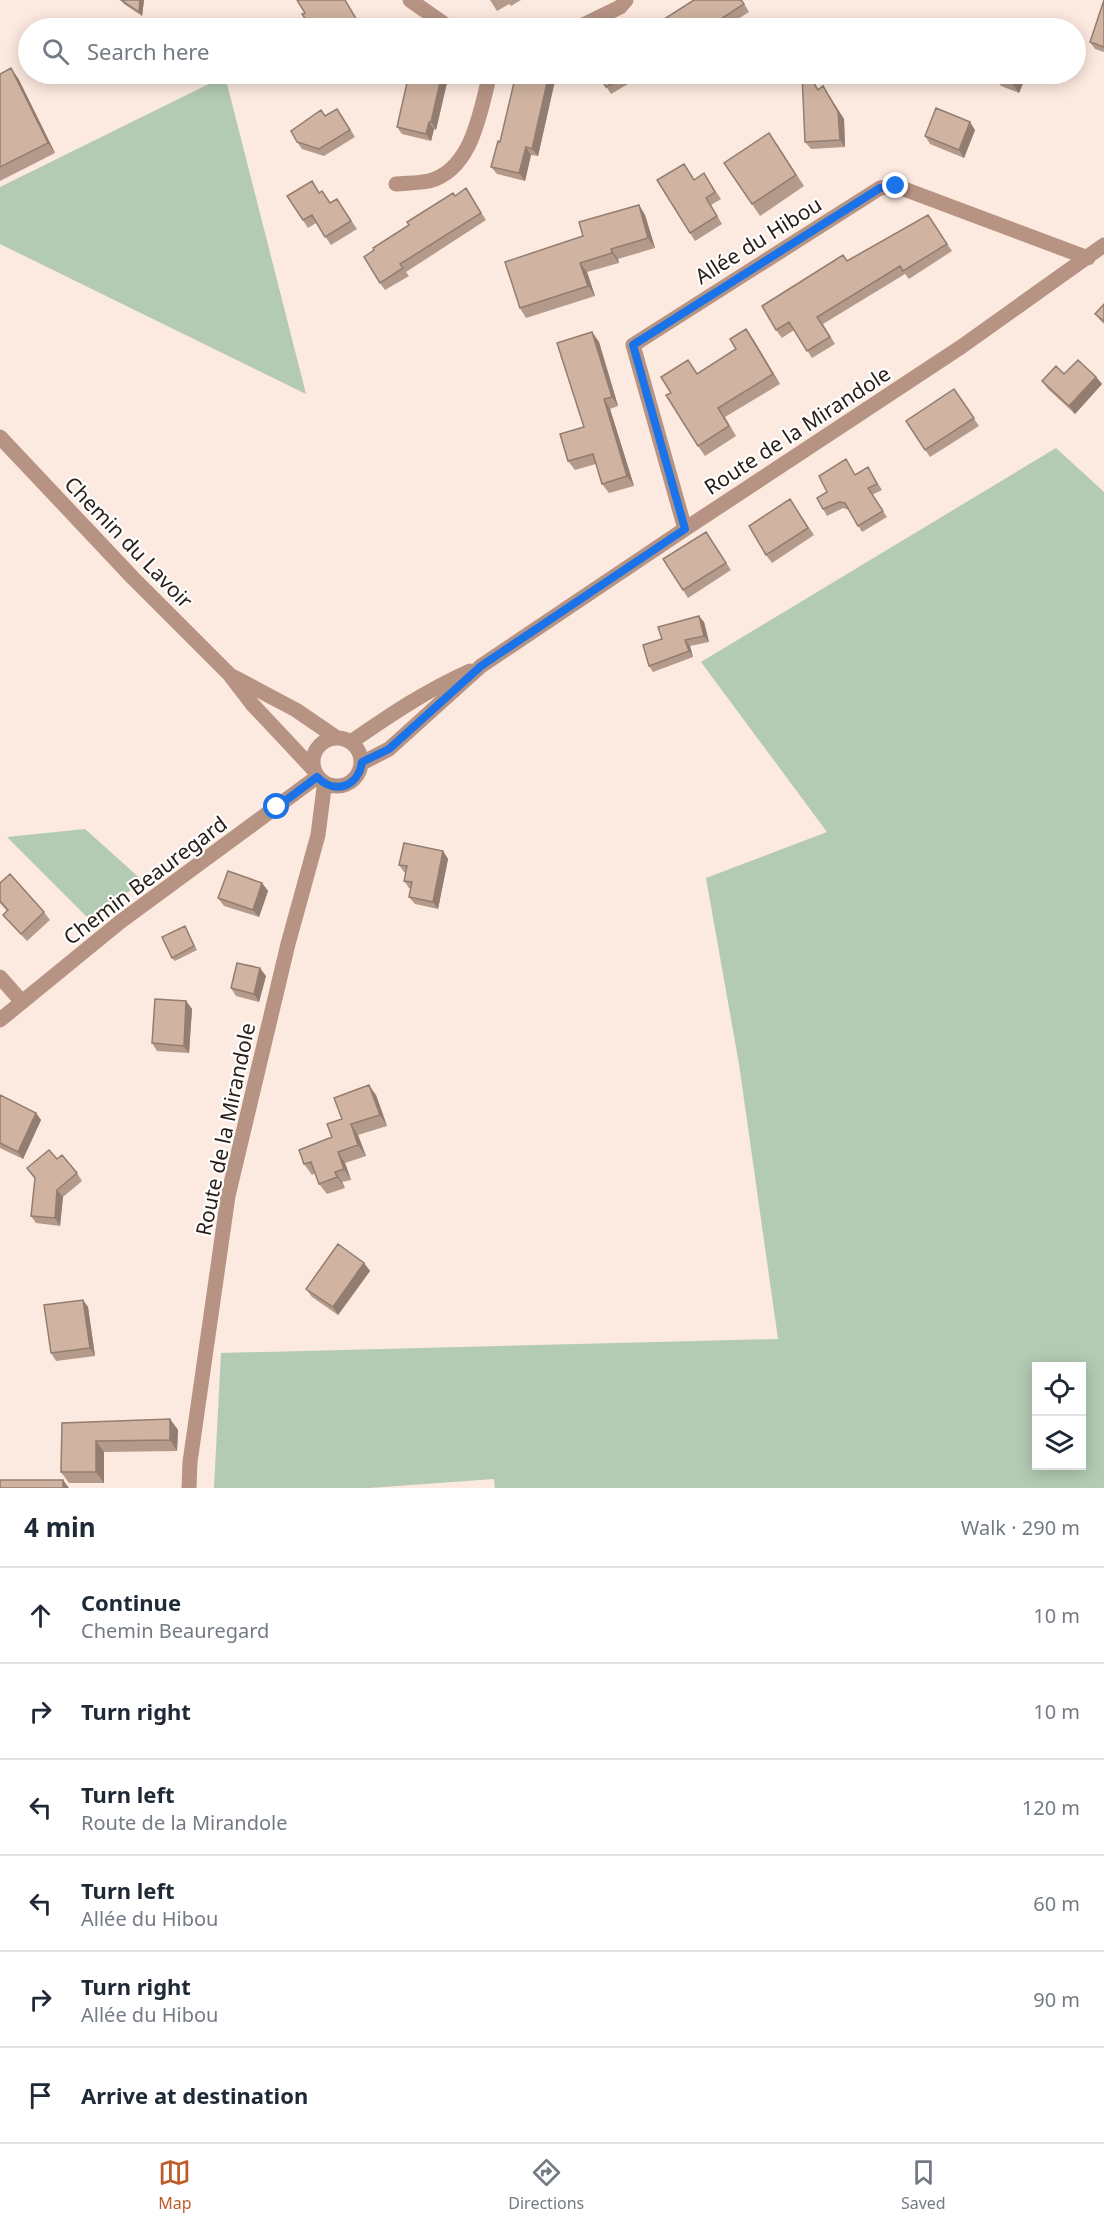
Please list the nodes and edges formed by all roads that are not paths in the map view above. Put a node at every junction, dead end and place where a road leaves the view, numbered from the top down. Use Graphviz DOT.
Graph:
graph roads {
  1 [pos="410,0"];
  2 [pos="626,0"];
  3 [pos="436,18"];
  4 [pos="598,18"];
  5 [pos="487,84"];
  6 [pos="396,184"];
  7 [pos="1104,244"];
  8 [pos="1088,258"];
  9 [pos="0,437"];
  10 [pos="685,529"];
  11 [pos="481,666"];
  12 [pos="228,674"];
  13 [pos="344,740"];
  14 [pos="362,762"];
  15 [pos="318,776"];
  16 [pos="0,977"];
  17 [pos="22,1002"];
  18 [pos="0,1020"];
  19 [pos="189,1488"];
  1 -- 3 [label="street"];
  2 -- 4 [label="street"];
  5 -- 6 [label="street"];
  7 -- 8 [label="street, Route de la Mirandole"];
  8 -- 10 [label="street, Route de la Mirandole"];
  8 -- 10 [label="street, Allée du Hibou"];
  9 -- 12 [label="street, Chemin du Lavoir"];
  10 -- 11 [label="street, Route de la Mirandole"];
  11 -- 13 [label="street, Route de la Mirandole"];
  11 -- 14 [label="street, Route de la Mirandole"];
  12 -- 13 [label="street, Chemin du Lavoir"];
  12 -- 15 [label="street, Chemin du Lavoir"];
  13 -- 14 [label="street"];
  13 -- 15 [label="street"];
  14 -- 15 [label="street"];
  15 -- 17 [label="street, Chemin Beauregard"];
  15 -- 19 [label="street, Route de la Mirandole"];
  16 -- 17 [label="street"];
  17 -- 18 [label="street, Chemin Beauregard"];
}
